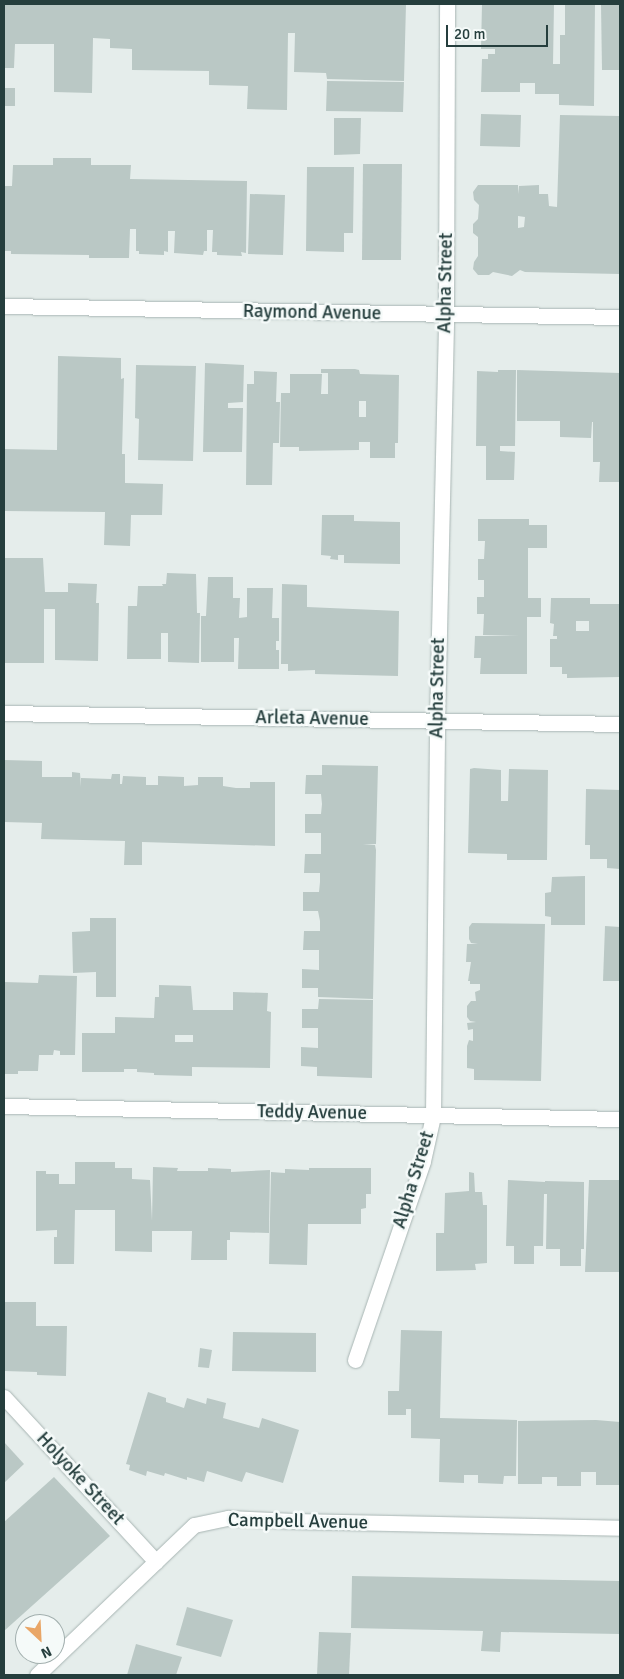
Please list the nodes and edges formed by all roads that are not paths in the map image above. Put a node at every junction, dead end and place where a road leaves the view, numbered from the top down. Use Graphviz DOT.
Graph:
graph roads {
  1 [pos="447,4"];
  2 [pos="4,306"];
  3 [pos="446,315"];
  4 [pos="620,317"];
  5 [pos="4,713"];
  6 [pos="437,721"];
  7 [pos="620,724"];
  8 [pos="4,1106"];
  9 [pos="433,1116"];
  10 [pos="620,1119"];
  11 [pos="355,1360"];
  12 [pos="4,1397"];
  13 [pos="620,1528"];
  14 [pos="156,1562"];
  15 [pos="37,1675"];
  1 -- 3 [label="street, Alpha Street"];
  2 -- 3 [label="street, Raymond Avenue"];
  3 -- 4 [label="street, Raymond Avenue"];
  3 -- 6 [label="street, Alpha Street"];
  5 -- 6 [label="street, Arleta Avenue"];
  6 -- 7 [label="street, Arleta Avenue"];
  6 -- 9 [label="street, Alpha Street"];
  8 -- 9 [label="street, Teddy Avenue"];
  9 -- 10 [label="street, Teddy Avenue"];
  9 -- 11 [label="street, Alpha Street"];
  12 -- 14 [label="street, Holyoke Street"];
  13 -- 14 [label="street, Campbell Avenue"];
  14 -- 15 [label="street, Campbell Avenue"];
}
